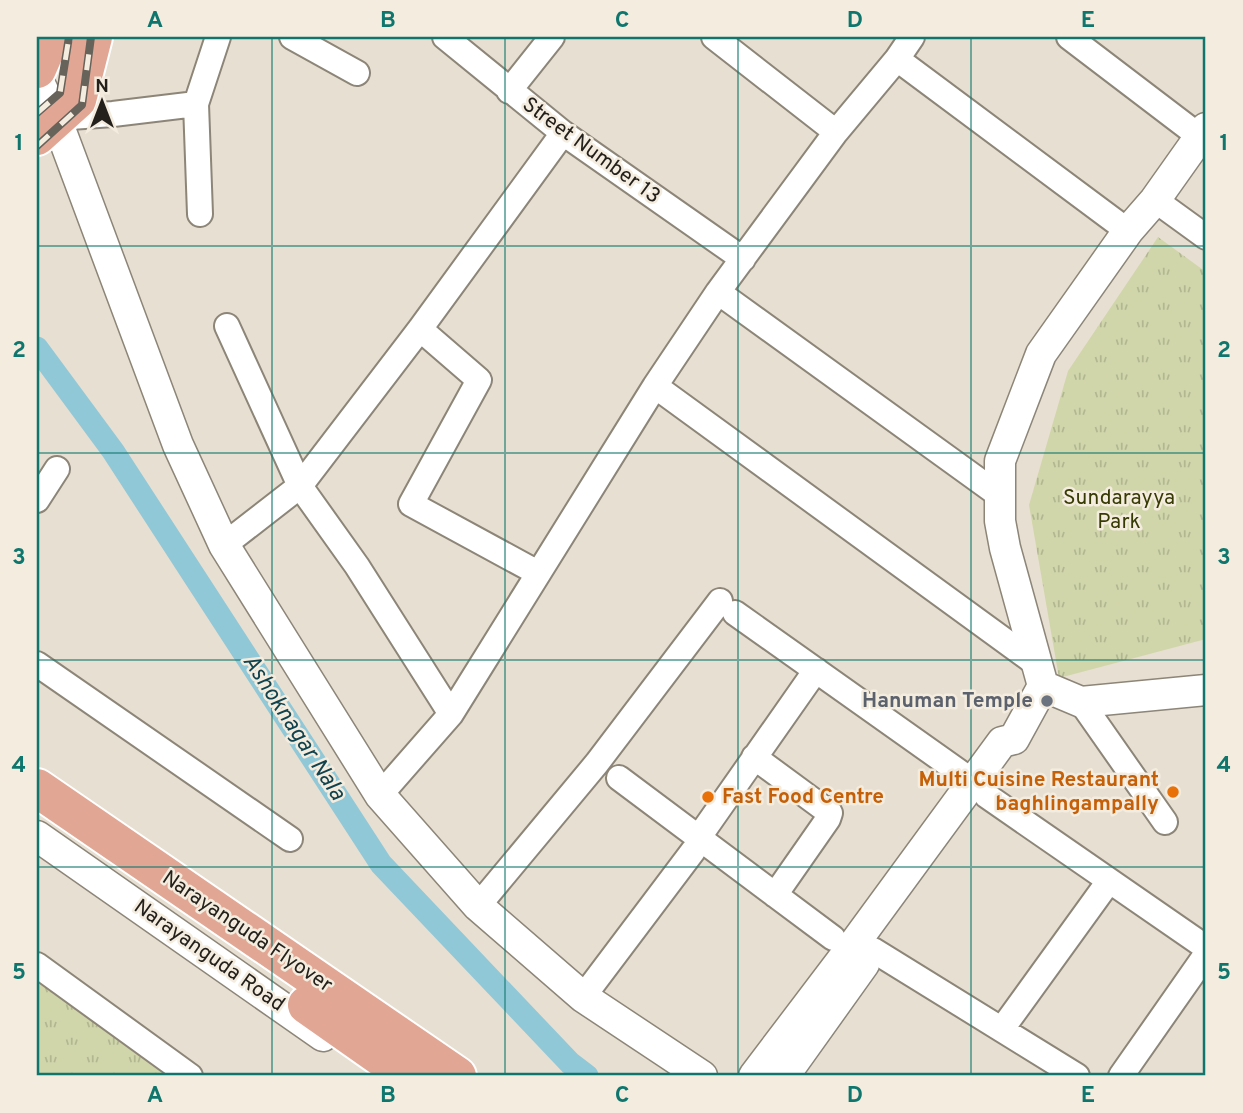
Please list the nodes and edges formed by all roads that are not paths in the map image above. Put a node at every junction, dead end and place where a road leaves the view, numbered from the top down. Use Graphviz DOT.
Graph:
graph roads {
  1 [pos="51,37"];
  2 [pos="93,37"];
  3 [pos="218,37"];
  4 [pos="292,37"];
  5 [pos="445,37"];
  6 [pos="552,37"];
  7 [pos="912,37"];
  8 [pos="1069,37"];
  9 [pos="726,40"];
  10 [pos="897,59"];
  11 [pos="37,69"];
  12 [pos="357,73"];
  13 [pos="37,78"];
  14 [pos="509,91"];
  15 [pos="197,104"];
  16 [pos="46,127"];
  17 [pos="836,132"];
  18 [pos="1203,132"];
  19 [pos="562,133"];
  20 [pos="1155,200"];
  21 [pos="200,214"];
  22 [pos="1128,230"];
  23 [pos="1206,237"];
  24 [pos="743,259"];
  25 [pos="718,292"];
  26 [pos="227,326"];
  27 [pos="420,329"];
  28 [pos="655,386"];
  29 [pos="57,469"];
  30 [pos="300,486"];
  31 [pos="999,495"];
  32 [pos="37,500"];
  33 [pos="224,545"];
  34 [pos="538,573"];
  35 [pos="37,665"];
  36 [pos="816,670"];
  37 [pos="1040,675"];
  38 [pos="1206,690"];
  39 [pos="1082,702"];
  40 [pos="451,714"];
  41 [pos="754,757"];
  42 [pos="37,767"];
  43 [pos="619,778"];
  44 [pos="37,788"];
  45 [pos="979,789"];
  46 [pos="380,795"];
  47 [pos="37,817"];
  48 [pos="1165,822"];
  49 [pos="37,836"];
  50 [pos="290,839"];
  51 [pos="696,844"];
  52 [pos="1109,881"];
  53 [pos="775,895"];
  54 [pos="478,906"];
  55 [pos="833,937"];
  56 [pos="873,950"];
  57 [pos="37,965"];
  58 [pos="583,997"];
  59 [pos="1002,1029"];
  60 [pos="383,1075"];
  61 [pos="190,1076"];
  62 [pos="457,1076"];
  63 [pos="472,1076"];
  64 [pos="702,1076"];
  65 [pos="754,1076"];
  66 [pos="784,1076"];
  67 [pos="1077,1076"];
  68 [pos="1121,1076"];
  1 -- 11 [label="main road"];
  2 -- 16 [label="main road"];
  3 -- 15 [label="street"];
  4 -- 12 [label="street"];
  5 -- 14 [label="street, Street Number 13"];
  6 -- 14 [label="street"];
  7 -- 10 [label="street"];
  8 -- 18 [label="street"];
  9 -- 17 [label="street"];
  10 -- 17 [label="street"];
  10 -- 22 [label="street"];
  13 -- 16 [label="street"];
  14 -- 19 [label="street, Street Number 13"];
  15 -- 16 [label="street"];
  15 -- 21 [label="street"];
  16 -- 33 [label="street"];
  17 -- 24 [label="street"];
  18 -- 20 [label="street"];
  19 -- 24 [label="street, Street Number 13"];
  19 -- 27 [label="street"];
  20 -- 22 [label="street"];
  20 -- 23 [label="street"];
  22 -- 31 [label="street"];
  24 -- 25 [label="street"];
  25 -- 28 [label="street"];
  25 -- 31 [label="street"];
  26 -- 30 [label="street"];
  27 -- 30 [label="street"];
  27 -- 34 [label="street"];
  28 -- 34 [label="street"];
  28 -- 37 [label="street"];
  29 -- 32 [label="street"];
  30 -- 33 [label="street"];
  30 -- 40 [label="street"];
  31 -- 37 [label="street"];
  33 -- 46 [label="street"];
  34 -- 40 [label="street"];
  35 -- 50 [label="street"];
  36 -- 41 [label="street"];
  36 -- 45 [label="street"];
  36 -- 54 [label="street"];
  37 -- 39 [label="street"];
  37 -- 45 [label="street"];
  38 -- 39 [label="street"];
  39 -- 48 [label="street"];
  40 -- 46 [label="street"];
  41 -- 51 [label="street"];
  41 -- 53 [label="street"];
  42 -- 63 [label="street"];
  43 -- 51 [label="street"];
  44 -- 62 [label="main road, Narayanguda Flyover"];
  45 -- 52 [label="street"];
  45 -- 56 [label="street"];
  45 -- 65 [label="street"];
  46 -- 54 [label="street"];
  47 -- 60 [label="main road, Narayanguda Flyover"];
  49 -- 60 [label="street, Narayanguda Road"];
  51 -- 53 [label="street"];
  51 -- 58 [label="street"];
  52 -- 59 [label="street"];
  52 -- 68 [label="street"];
  53 -- 55 [label="street"];
  54 -- 58 [label="street"];
  56 -- 59 [label="street"];
  56 -- 66 [label="street"];
  57 -- 61 [label="street"];
  58 -- 64 [label="street"];
  59 -- 67 [label="street"];
}
